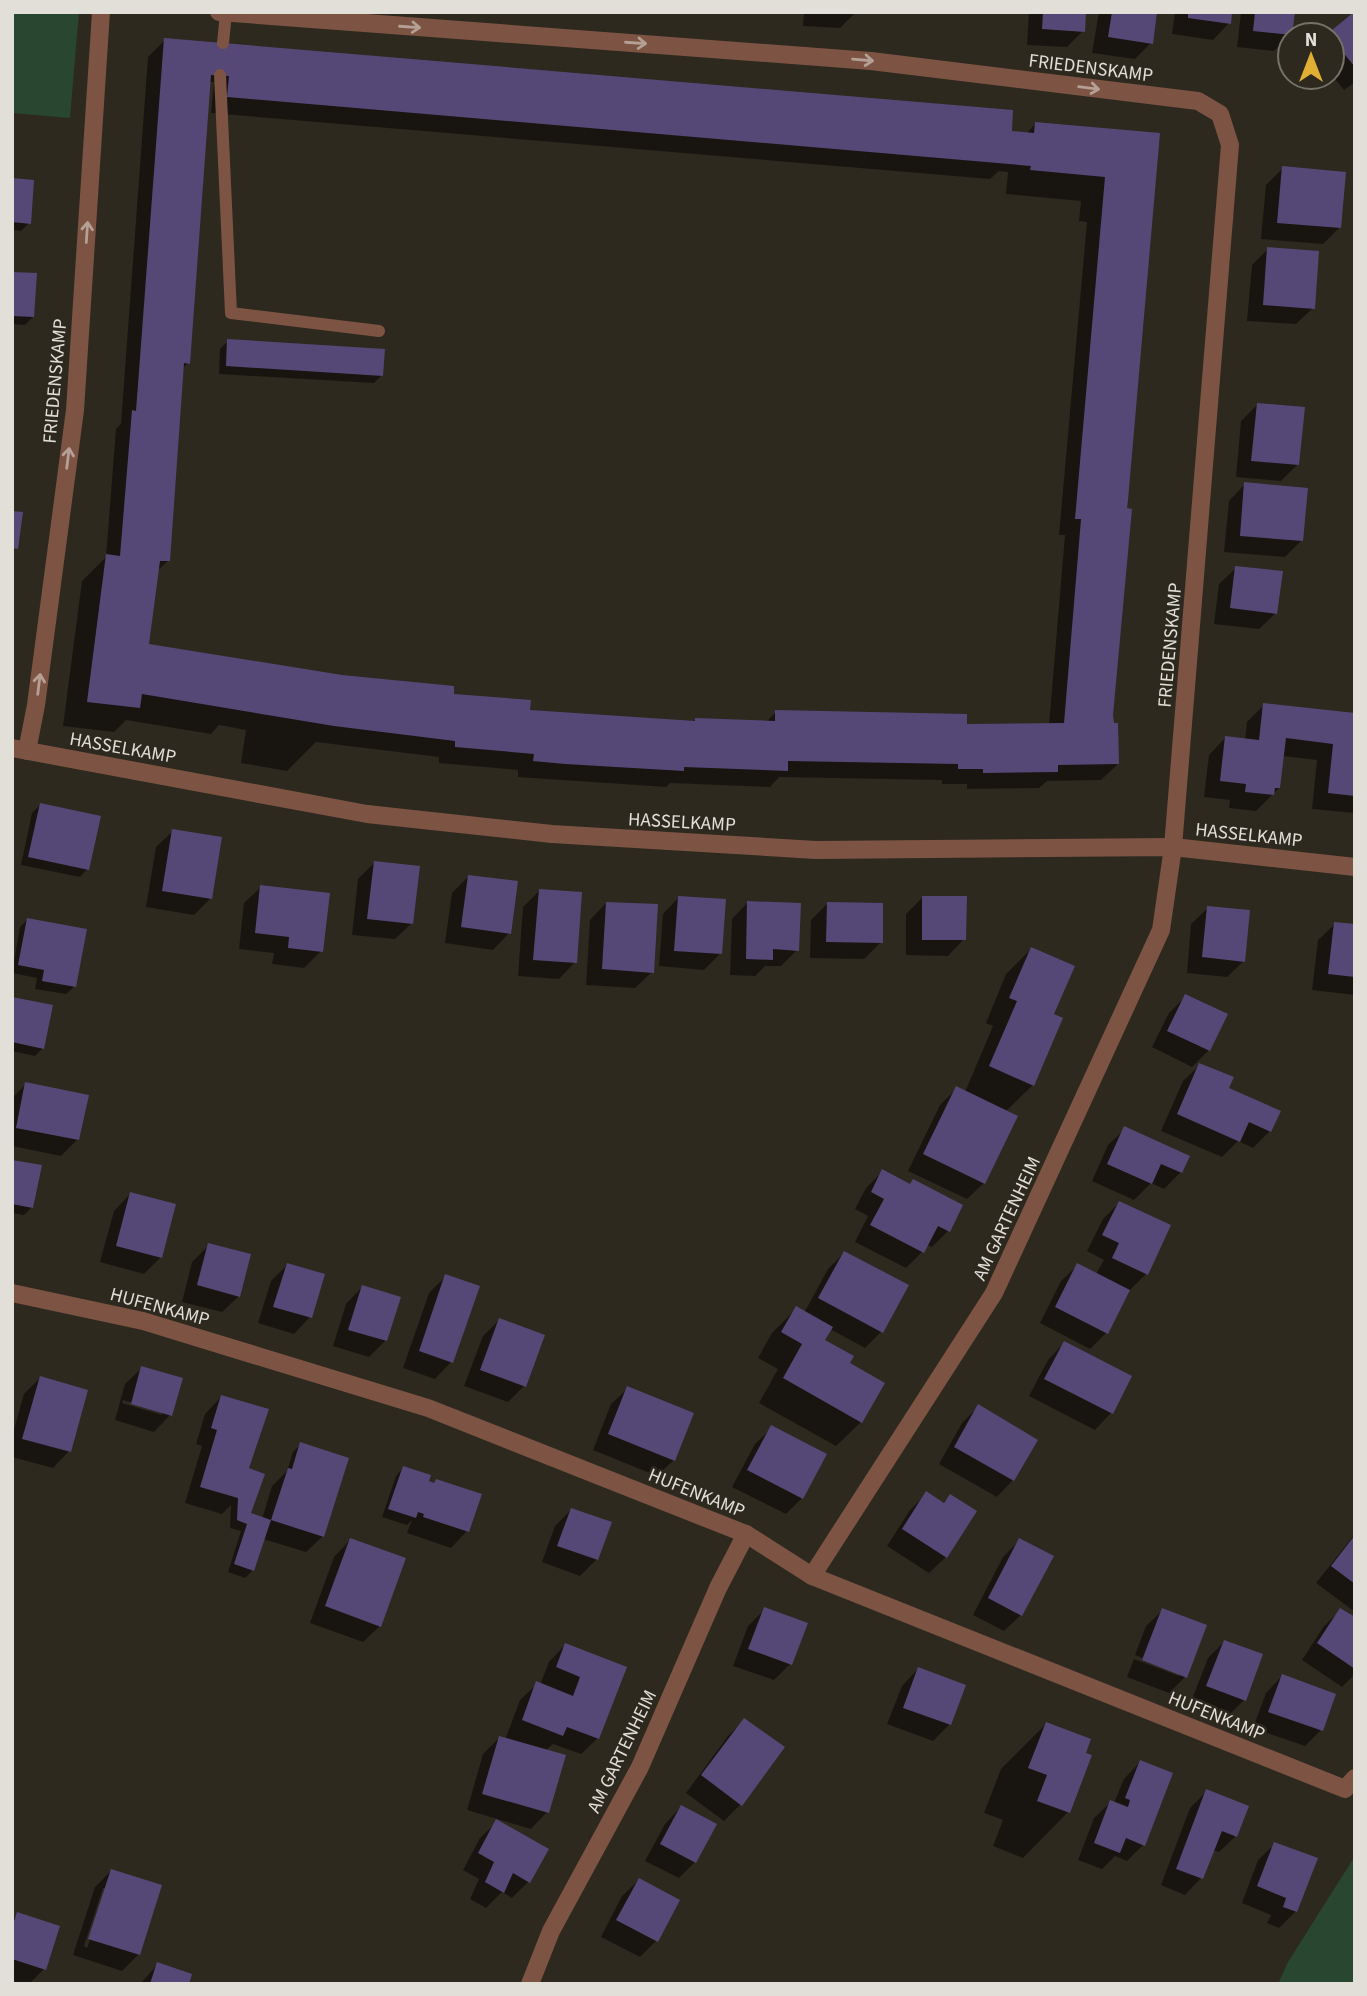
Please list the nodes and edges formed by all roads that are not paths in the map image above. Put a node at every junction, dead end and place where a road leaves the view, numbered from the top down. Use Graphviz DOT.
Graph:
graph roads {
  1 [pos="101,12"];
  2 [pos="219,12"];
  3 [pos="226,13"];
  4 [pos="223,43"];
  5 [pos="220,75"];
  6 [pos="379,331"];
  7 [pos="20,750"];
  8 [pos="1173,847"];
  9 [pos="1355,867"];
  10 [pos="12,1293"];
  11 [pos="746,1534"];
  12 [pos="812,1576"];
  13 [pos="1350,1784"];
  14 [pos="530,1984"];
  7 -- 1 [label="street, FRIEDENSKAMP, one-way"];
  2 -- 3 [label="street, FRIEDENSKAMP"];
  3 -- 4 [label="lane"];
  3 -- 8 [label="street, FRIEDENSKAMP, one-way"];
  5 -- 6 [label="lane"];
  7 -- 8 [label="street, HASSELKAMP"];
  8 -- 9 [label="street, HASSELKAMP"];
  8 -- 12 [label="street, AM GARTENHEIM"];
  10 -- 11 [label="street, HUFENKAMP"];
  11 -- 12 [label="street, HUFENKAMP"];
  11 -- 14 [label="street, AM GARTENHEIM"];
  12 -- 13 [label="street, HUFENKAMP"];
}
